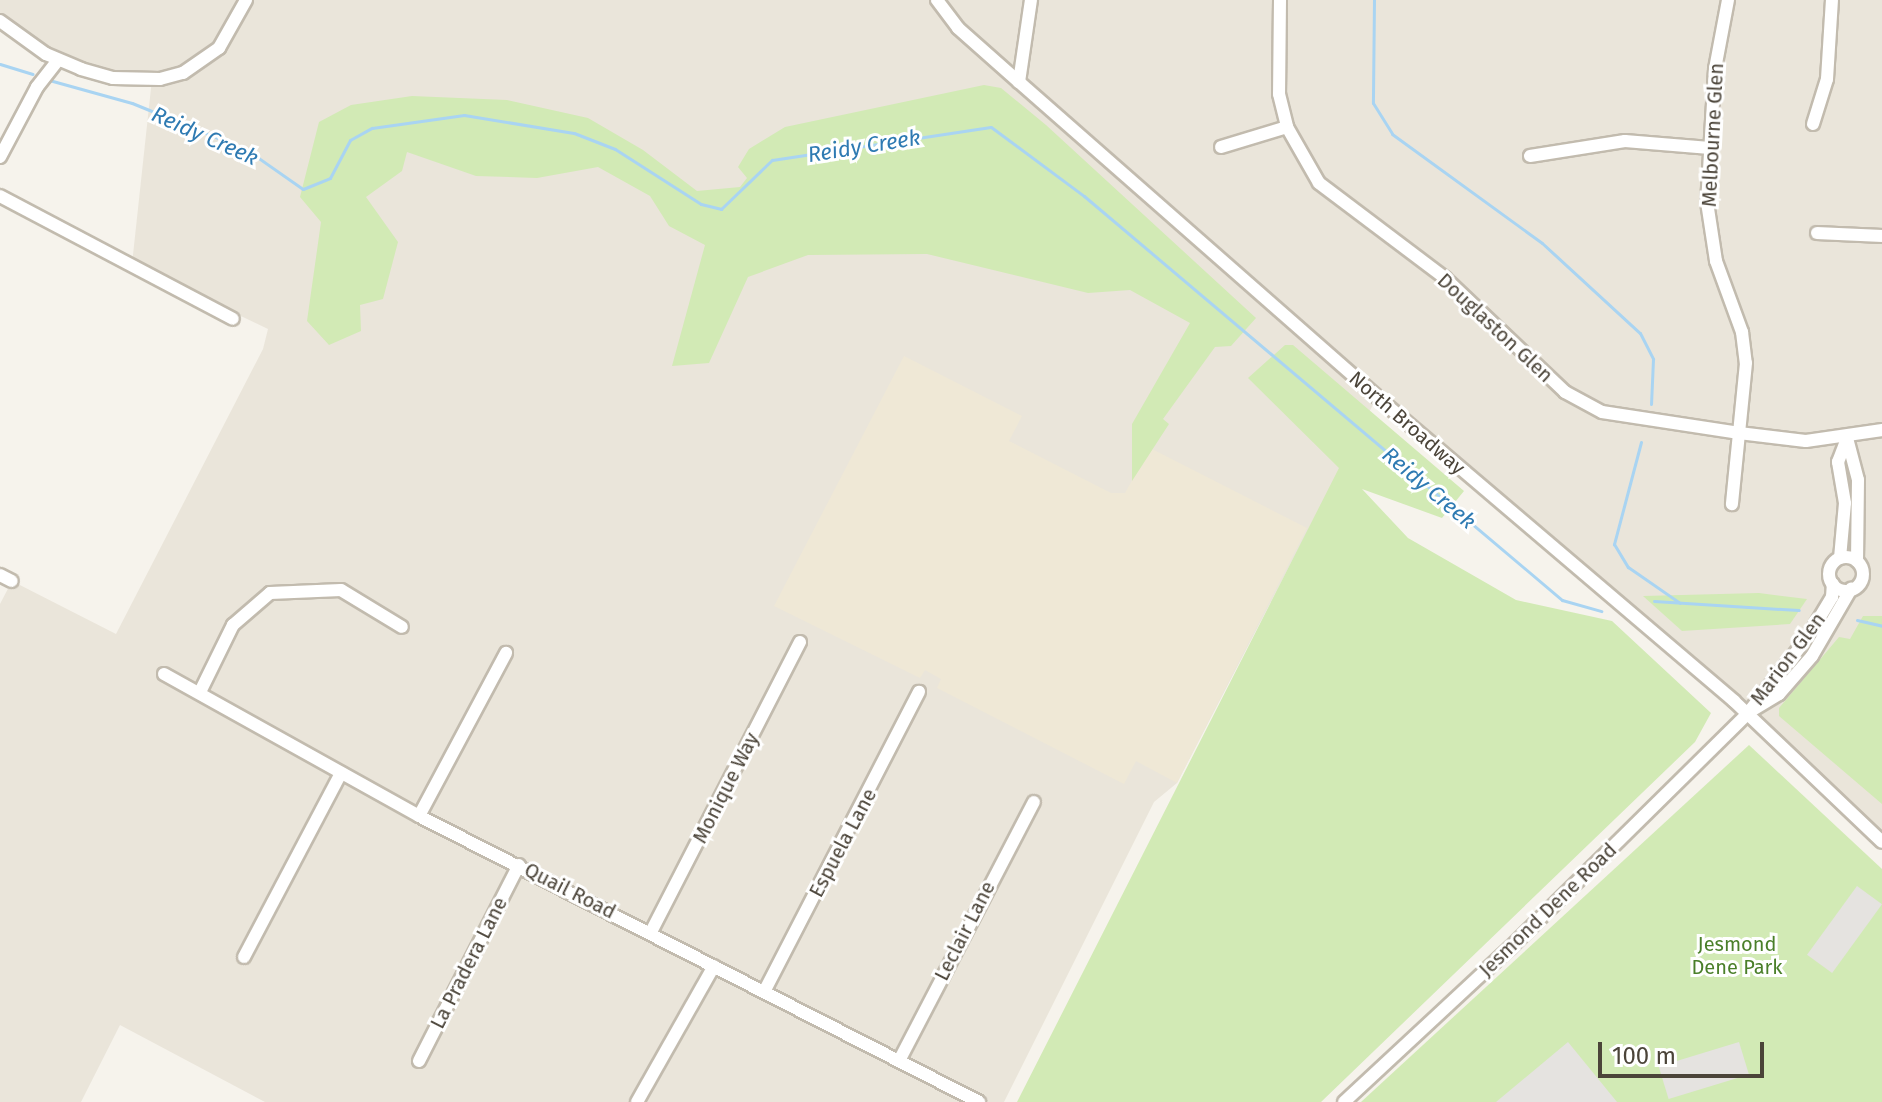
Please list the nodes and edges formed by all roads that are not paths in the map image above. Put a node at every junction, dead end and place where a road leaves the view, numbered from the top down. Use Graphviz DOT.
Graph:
graph roads {
  1 [pos="246,0"];
  2 [pos="937,0"];
  3 [pos="1031,0"];
  4 [pos="1280,0"];
  5 [pos="1728,0"];
  6 [pos="1832,0"];
  7 [pos="0,21"];
  8 [pos="58,60"];
  9 [pos="1019,82"];
  10 [pos="1813,124"];
  11 [pos="1287,127"];
  12 [pos="1221,147"];
  13 [pos="1710,148"];
  14 [pos="1530,156"];
  15 [pos="0,157"];
  16 [pos="0,196"];
  17 [pos="1817,233"];
  18 [pos="1882,236"];
  19 [pos="233,319"];
  20 [pos="1882,430"];
  21 [pos="1739,433"];
  22 [pos="1847,438"];
  23 [pos="1732,504"];
  24 [pos="1840,558"];
  25 [pos="1857,561"];
  26 [pos="1833,584"];
  27 [pos="1851,589"];
  28 [pos="402,627"];
  29 [pos="800,642"];
  30 [pos="506,653"];
  31 [pos="164,674"];
  32 [pos="200,692"];
  33 [pos="919,692"];
  34 [pos="1748,713"];
  35 [pos="341,773"];
  36 [pos="1034,802"];
  37 [pos="419,816"];
  38 [pos="1882,842"];
  39 [pos="519,865"];
  40 [pos="651,932"];
  41 [pos="244,957"];
  42 [pos="714,966"];
  43 [pos="764,992"];
  44 [pos="419,1061"];
  45 [pos="899,1061"];
  46 [pos="637,1102"];
  47 [pos="979,1102"];
  48 [pos="1344,1102"];
  1 -- 8 [label="street"];
  2 -- 9 [label="street, North Broadway"];
  3 -- 9 [label="street"];
  4 -- 11 [label="street, Douglaston Glen"];
  5 -- 13 [label="street, Melbourne Glen"];
  6 -- 10 [label="street"];
  7 -- 8 [label="street"];
  8 -- 15 [label="street"];
  9 -- 34 [label="street, North Broadway"];
  11 -- 12 [label="street"];
  11 -- 21 [label="street, Douglaston Glen"];
  13 -- 14 [label="street"];
  13 -- 21 [label="street, Melbourne Glen"];
  16 -- 19 [label="street"];
  17 -- 18 [label="street"];
  20 -- 22 [label="street, Douglaston Glen"];
  21 -- 22 [label="street, Douglaston Glen"];
  21 -- 23 [label="street, Melbourne Glen"];
  22 -- 24 [label="street"];
  22 -- 25 [label="street"];
  24 -- 25 [label="street"];
  24 -- 26 [label="street"];
  25 -- 27 [label="street"];
  26 -- 27 [label="street"];
  26 -- 34 [label="street, Marion Glen"];
  27 -- 34 [label="street, Marion Glen"];
  28 -- 32 [label="street"];
  29 -- 40 [label="street, Monique Way"];
  30 -- 37 [label="street"];
  31 -- 32 [label="street, Quail Road"];
  32 -- 35 [label="street, Quail Road"];
  33 -- 43 [label="street, Espuela Lane"];
  34 -- 38 [label="street, North Broadway"];
  34 -- 48 [label="street, Jesmond Dene Road"];
  35 -- 37 [label="street, Quail Road"];
  35 -- 41 [label="street"];
  36 -- 45 [label="street, Leclair Lane"];
  37 -- 39 [label="street, Quail Road"];
  39 -- 40 [label="street, Quail Road"];
  39 -- 44 [label="street, La Pradera Lane"];
  40 -- 42 [label="street, Quail Road"];
  42 -- 43 [label="street, Quail Road"];
  42 -- 46 [label="street"];
  43 -- 45 [label="street, Quail Road"];
  45 -- 47 [label="street, Quail Road"];
}
